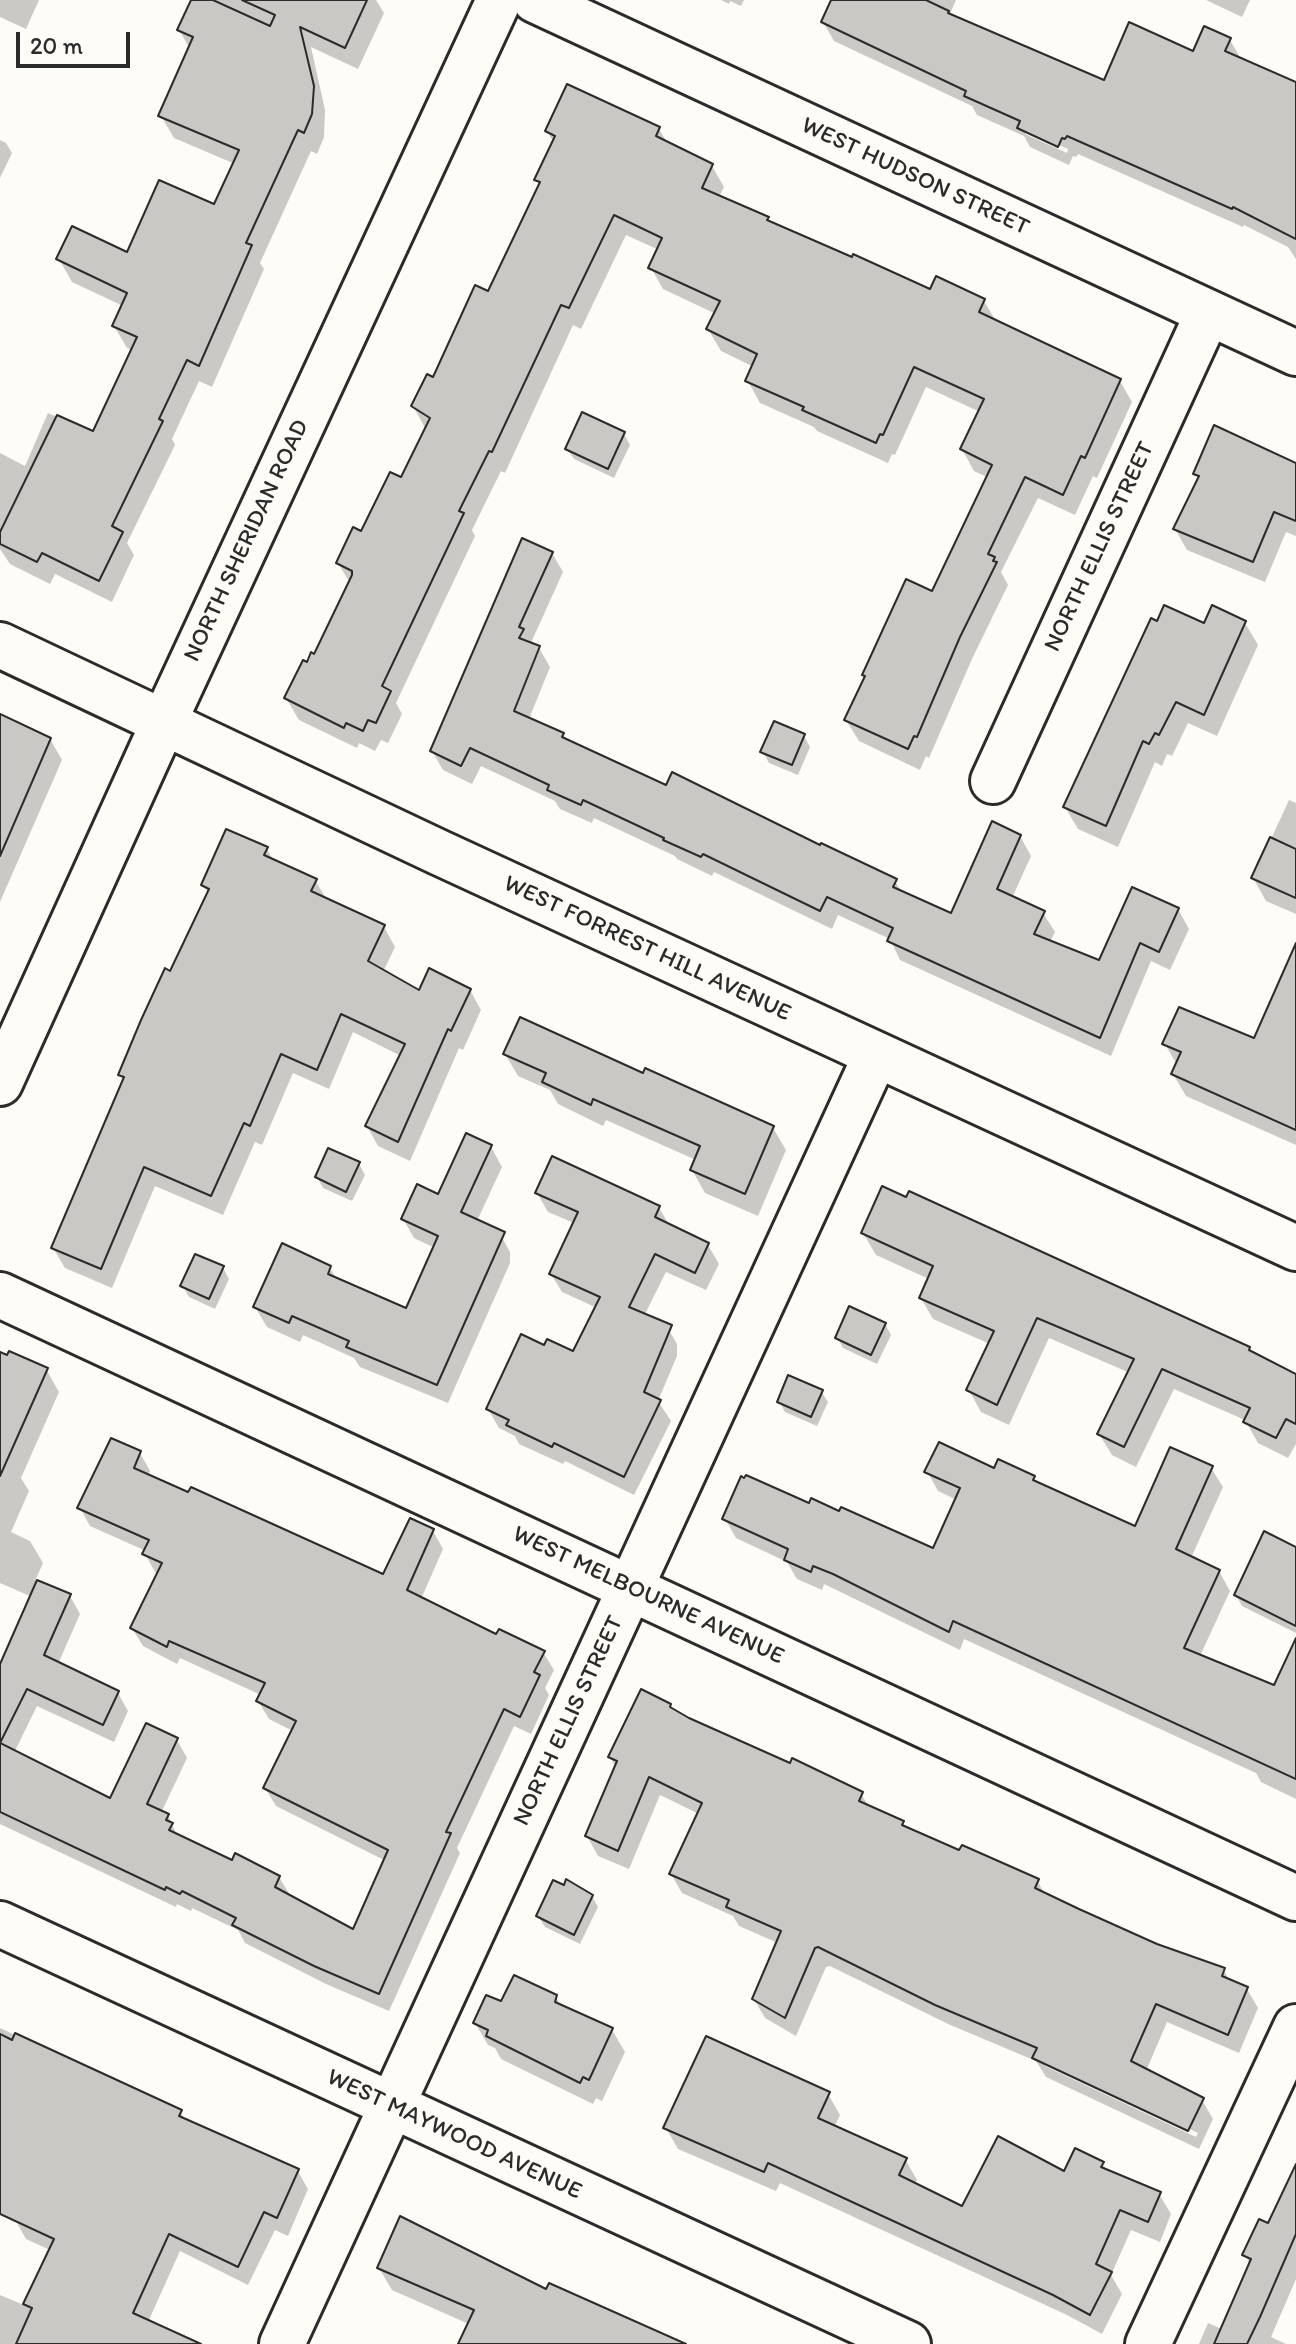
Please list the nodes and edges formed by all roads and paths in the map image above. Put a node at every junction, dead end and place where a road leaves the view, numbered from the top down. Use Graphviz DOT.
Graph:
graph roads {
  1 [pos="499,0"];
  2 [pos="535,0"];
  3 [pos="1208,313"];
  4 [pos="1296,353"];
  5 [pos="0,645"];
  6 [pos="163,724"];
  7 [pos="993,781"];
  8 [pos="876,1055"];
  9 [pos="0,1083"];
  10 [pos="1296,1248"];
  11 [pos="0,1295"];
  12 [pos="630,1587"];
  13 [pos="1296,1898"];
  14 [pos="0,1924"];
  15 [pos="1296,2027"];
  16 [pos="393,2107"];
  17 [pos="282,2344"];
  18 [pos="908,2344"];
  19 [pos="1148,2344"];
  1 -- 6 [label="street, NORTH SHERIDAN ROAD"];
  2 -- 3 [label="street, WEST HUDSON STREET"];
  3 -- 4 [label="street, WEST HUDSON STREET"];
  3 -- 7 [label="street, NORTH ELLIS STREET"];
  5 -- 6 [label="street, WEST FORREST HILL AVENUE"];
  6 -- 8 [label="street, WEST FORREST HILL AVENUE"];
  6 -- 9 [label="street, NORTH SHERIDAN ROAD"];
  8 -- 10 [label="street, WEST FORREST HILL AVENUE"];
  8 -- 12 [label="street, NORTH ELLIS STREET"];
  11 -- 12 [label="street, WEST MELBOURNE AVENUE"];
  12 -- 13 [label="street, WEST MELBOURNE AVENUE"];
  12 -- 16 [label="street, NORTH ELLIS STREET"];
  14 -- 16 [label="street, WEST MAYWOOD AVENUE"];
  15 -- 19 [label="street"];
  16 -- 17 [label="street, NORTH ELLIS STREET"];
  16 -- 18 [label="street, WEST MAYWOOD AVENUE"];
}
